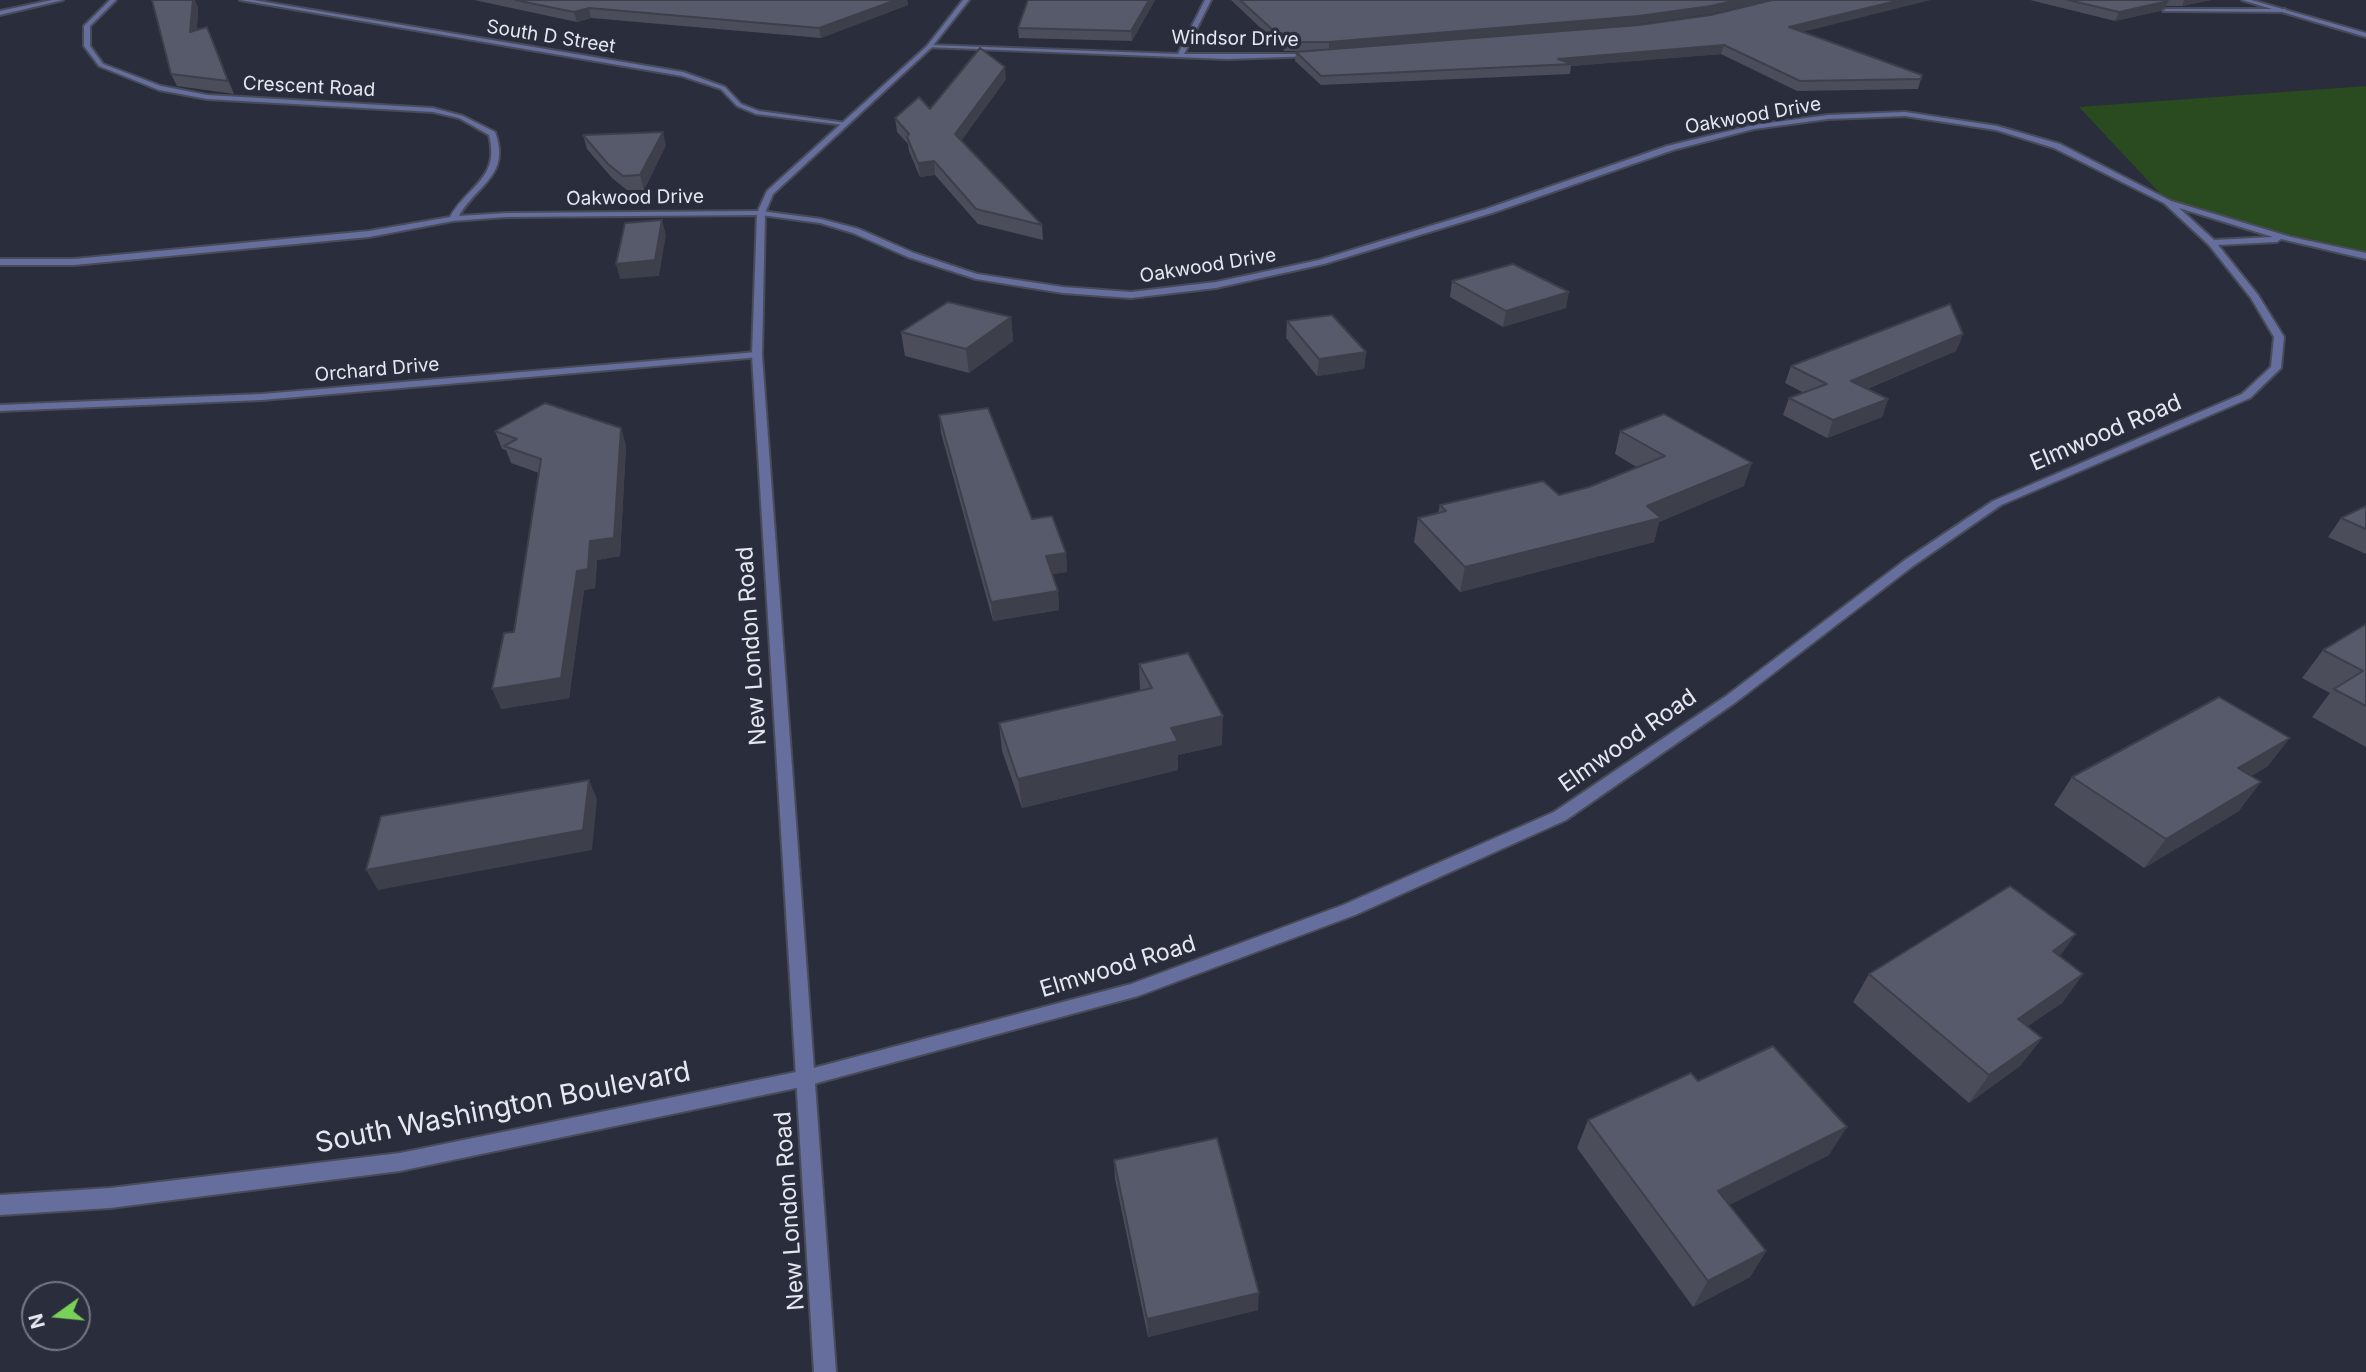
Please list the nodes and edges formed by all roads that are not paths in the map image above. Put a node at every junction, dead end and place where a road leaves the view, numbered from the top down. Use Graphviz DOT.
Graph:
graph roads {
  1 [pos="60,0"];
  2 [pos="113,0"];
  3 [pos="243,0"];
  4 [pos="967,0"];
  5 [pos="1208,0"];
  6 [pos="2245,0"];
  7 [pos="2166,11"];
  8 [pos="2285,11"];
  9 [pos="0,13"];
  10 [pos="2366,35"];
  11 [pos="929,47"];
  12 [pos="1181,54"];
  13 [pos="1317,56"];
  14 [pos="844,123"];
  15 [pos="2167,201"];
  16 [pos="761,212"];
  17 [pos="453,219"];
  18 [pos="2289,239"];
  19 [pos="2212,243"];
  20 [pos="2366,256"];
  21 [pos="0,262"];
  22 [pos="757,355"];
  23 [pos="0,408"];
  24 [pos="806,1078"];
  25 [pos="0,1205"];
  26 [pos="825,1372"];
  1 -- 9 [label="street"];
  2 -- 17 [label="street, Crescent Road"];
  3 -- 14 [label="street, South D Street"];
  4 -- 11 [label="street"];
  5 -- 12 [label="street"];
  6 -- 8 [label="street"];
  7 -- 8 [label="street"];
  8 -- 10 [label="street"];
  11 -- 12 [label="street, Windsor Drive"];
  11 -- 14 [label="street"];
  12 -- 13 [label="street, Windsor Drive"];
  14 -- 16 [label="street"];
  15 -- 16 [label="street, Oakwood Drive"];
  15 -- 18 [label="street"];
  15 -- 19 [label="street, Oakwood Drive"];
  16 -- 17 [label="street, Oakwood Drive"];
  16 -- 22 [label="street, New London Road"];
  17 -- 21 [label="street, Oakwood Drive"];
  18 -- 19 [label="street"];
  18 -- 20 [label="street"];
  19 -- 24 [label="street, Elmwood Road"];
  22 -- 23 [label="street, Orchard Drive"];
  22 -- 24 [label="street, New London Road"];
  24 -- 25 [label="street, South Washington Boulevard"];
  24 -- 26 [label="street, New London Road"];
}
